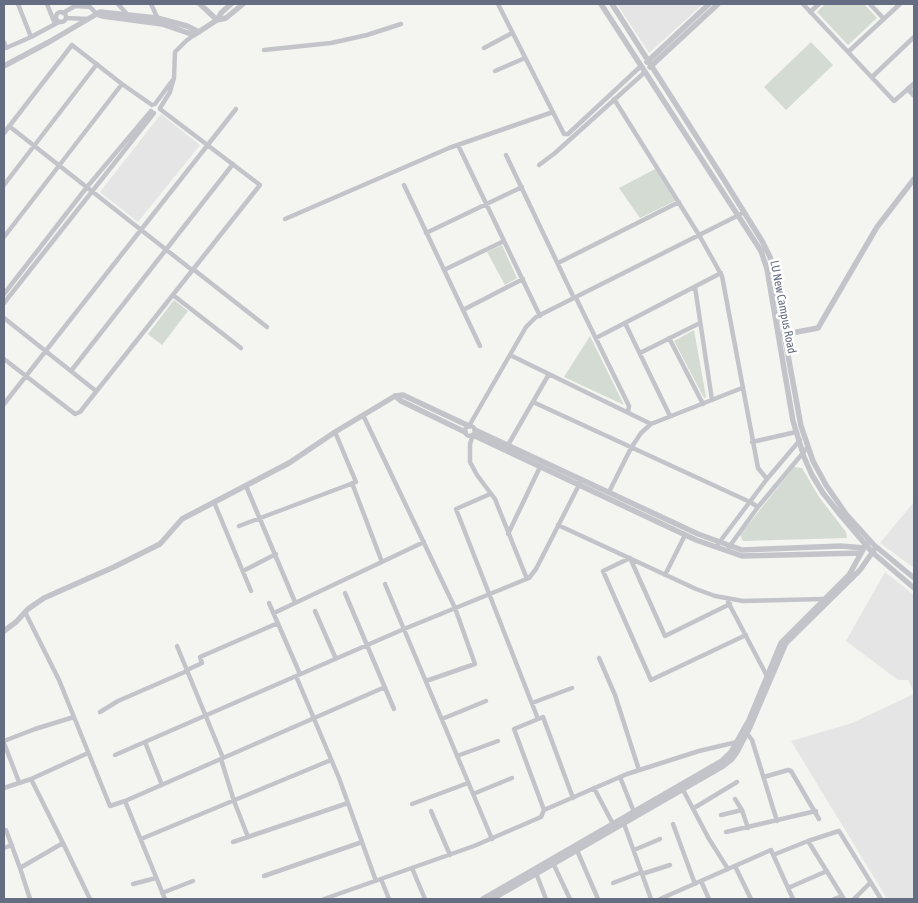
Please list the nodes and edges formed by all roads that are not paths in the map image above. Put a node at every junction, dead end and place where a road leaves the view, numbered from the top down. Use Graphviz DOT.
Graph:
graph roads {
  1 [pos="18,4"];
  2 [pos="47,4"];
  3 [pos="118,4"];
  4 [pos="151,4"];
  5 [pos="200,4"];
  6 [pos="232,4"];
  7 [pos="242,4"];
  8 [pos="498,4"];
  9 [pos="601,4"];
  10 [pos="612,4"];
  11 [pos="709,4"];
  12 [pos="718,4"];
  13 [pos="803,4"];
  14 [pos="819,4"];
  15 [pos="870,4"];
  16 [pos="900,4"];
  17 [pos="63,12"];
  18 [pos="810,12"];
  19 [pos="97,14"];
  20 [pos="127,14"];
  21 [pos="66,18"];
  22 [pos="157,18"];
  23 [pos="89,19"];
  24 [pos="884,19"];
  25 [pos="217,20"];
  26 [pos="57,23"];
  27 [pos="162,24"];
  28 [pos="401,24"];
  29 [pos="512,33"];
  30 [pos="197,34"];
  31 [pos="914,37"];
  32 [pos="31,38"];
  33 [pos="4,42"];
  34 [pos="484,48"];
  35 [pos="264,50"];
  36 [pos="848,52"];
  37 [pos="525,58"];
  38 [pos="650,63"];
  39 [pos="97,64"];
  40 [pos="4,66"];
  41 [pos="643,69"];
  42 [pos="495,72"];
  43 [pos="872,77"];
  44 [pos="122,84"];
  45 [pos="914,84"];
  46 [pos="908,89"];
  47 [pos="914,95"];
  48 [pos="614,99"];
  49 [pos="156,108"];
  50 [pos="236,109"];
  51 [pos="553,112"];
  52 [pos="9,126"];
  53 [pos="4,133"];
  54 [pos="208,144"];
  55 [pos="458,145"];
  56 [pos="35,146"];
  57 [pos="506,155"];
  58 [pos="233,164"];
  59 [pos="539,165"];
  60 [pos="60,166"];
  61 [pos="914,179"];
  62 [pos="404,185"];
  63 [pos="4,186"];
  64 [pos="522,188"];
  65 [pos="89,189"];
  66 [pos="679,202"];
  67 [pos="487,204"];
  68 [pos="742,214"];
  69 [pos="285,219"];
  70 [pos="141,230"];
  71 [pos="426,232"];
  72 [pos="700,236"];
  73 [pos="4,237"];
  74 [pos="504,241"];
  75 [pos="166,250"];
  76 [pos="558,263"];
  77 [pos="193,269"];
  78 [pos="444,270"];
  79 [pos="721,274"];
  80 [pos="522,279"];
  81 [pos="695,287"];
  82 [pos="4,294"];
  83 [pos="173,295"];
  84 [pos="575,298"];
  85 [pos="4,303"];
  86 [pos="463,310"];
  87 [pos="540,316"];
  88 [pos="4,318"];
  89 [pos="700,322"];
  90 [pos="625,323"];
  91 [pos="267,327"];
  92 [pos="781,335"];
  93 [pos="596,338"];
  94 [pos="669,338"];
  95 [pos="480,346"];
  96 [pos="241,348"];
  97 [pos="45,351"];
  98 [pos="640,353"];
  99 [pos="510,355"];
  100 [pos="4,359"];
  101 [pos="71,371"];
  102 [pos="549,374"];
  103 [pos="26,376"];
  104 [pos="742,388"];
  105 [pos="96,391"];
  106 [pos="712,400"];
  107 [pos="533,402"];
  108 [pos="4,403"];
  109 [pos="702,404"];
  110 [pos="628,412"];
  111 [pos="363,415"];
  112 [pos="670,416"];
  113 [pos="651,424"];
  114 [pos="467,429"];
  115 [pos="335,432"];
  116 [pos="474,432"];
  117 [pos="796,432"];
  118 [pos="801,439"];
  119 [pos="752,442"];
  120 [pos="508,445"];
  121 [pos="631,448"];
  122 [pos="805,450"];
  123 [pos="540,467"];
  124 [pos="768,479"];
  125 [pos="580,482"];
  126 [pos="352,483"];
  127 [pos="246,486"];
  128 [pos="609,492"];
  129 [pos="490,494"];
  130 [pos="214,502"];
  131 [pos="750,502"];
  132 [pos="758,508"];
  133 [pos="260,518"];
  134 [pos="558,525"];
  135 [pos="239,526"];
  136 [pos="508,534"];
  137 [pos="685,535"];
  138 [pos="424,542"];
  139 [pos="720,542"];
  140 [pos="876,546"];
  141 [pos="716,547"];
  142 [pos="866,547"];
  143 [pos="728,548"];
  144 [pos="872,552"];
  145 [pos="276,554"];
  146 [pos="630,558"];
  147 [pos="382,562"];
  148 [pos="854,565"];
  149 [pos="860,570"];
  150 [pos="242,571"];
  151 [pos="666,575"];
  152 [pos="914,578"];
  153 [pos="527,579"];
  154 [pos="385,584"];
  155 [pos="914,588"];
  156 [pos="251,591"];
  157 [pos="345,593"];
  158 [pos="489,594"];
  159 [pos="726,598"];
  160 [pos="823,599"];
  161 [pos="296,602"];
  162 [pos="269,603"];
  163 [pos="730,604"];
  164 [pos="455,608"];
  165 [pos="315,611"];
  166 [pos="25,612"];
  167 [pos="274,613"];
  168 [pos="278,623"];
  169 [pos="404,629"];
  170 [pos="4,631"];
  171 [pos="746,635"];
  172 [pos="790,635"];
  173 [pos="366,645"];
  174 [pos="177,646"];
  175 [pos="599,658"];
  176 [pos="336,659"];
  177 [pos="187,670"];
  178 [pos="298,675"];
  179 [pos="767,676"];
  180 [pos="426,681"];
  181 [pos="385,687"];
  182 [pos="572,688"];
  183 [pos="760,698"];
  184 [pos="486,701"];
  185 [pos="532,704"];
  186 [pos="394,709"];
  187 [pos="100,712"];
  188 [pos="206,715"];
  189 [pos="74,717"];
  190 [pos="314,718"];
  191 [pos="538,719"];
  192 [pos="442,720"];
  193 [pos="746,731"];
  194 [pos="498,741"];
  195 [pos="4,742"];
  196 [pos="145,742"];
  197 [pos="737,742"];
  198 [pos="88,753"];
  199 [pos="115,755"];
  200 [pos="457,756"];
  201 [pos="222,758"];
  202 [pos="331,760"];
  203 [pos="639,770"];
  204 [pos="620,777"];
  205 [pos="764,777"];
  206 [pos="31,778"];
  207 [pos="512,778"];
  208 [pos="19,782"];
  209 [pos="737,782"];
  210 [pos="468,783"];
  211 [pos="162,785"];
  212 [pos="682,787"];
  213 [pos="4,788"];
  214 [pos="594,788"];
  215 [pos="473,794"];
  216 [pos="573,798"];
  217 [pos="735,799"];
  218 [pos="125,801"];
  219 [pos="234,801"];
  220 [pos="348,803"];
  221 [pos="412,804"];
  222 [pos="694,808"];
  223 [pos="544,810"];
  224 [pos="742,810"];
  225 [pos="431,811"];
  226 [pos="816,811"];
  227 [pos="634,812"];
  228 [pos="721,814"];
  229 [pos="819,819"];
  230 [pos="623,821"];
  231 [pos="776,821"];
  232 [pos="612,824"];
  233 [pos="673,824"];
  234 [pos="748,828"];
  235 [pos="6,830"];
  236 [pos="726,832"];
  237 [pos="248,837"];
  238 [pos="141,839"];
  239 [pos="492,839"];
  240 [pos="660,839"];
  241 [pos="808,841"];
  242 [pos="233,842"];
  243 [pos="362,842"];
  244 [pos="64,843"];
  245 [pos="12,845"];
  246 [pos="4,848"];
  247 [pos="576,848"];
  248 [pos="634,850"];
  249 [pos="450,855"];
  250 [pos="773,855"];
  251 [pos="553,861"];
  252 [pos="670,865"];
  253 [pos="735,866"];
  254 [pos="20,868"];
  255 [pos="412,868"];
  256 [pos="728,869"];
  257 [pos="827,871"];
  258 [pos="535,872"];
  259 [pos="642,873"];
  260 [pos="264,876"];
  261 [pos="156,878"];
  262 [pos="379,880"];
  263 [pos="193,881"];
  264 [pos="701,881"];
  265 [pos="613,883"];
  266 [pos="870,883"];
  267 [pos="133,884"];
  268 [pos="695,884"];
  269 [pos="788,888"];
  270 [pos="162,893"];
  271 [pos="843,898"];
  272 [pos="30,899"];
  273 [pos="90,899"];
  274 [pos="165,899"];
  275 [pos="324,899"];
  276 [pos="389,899"];
  277 [pos="425,899"];
  278 [pos="483,899"];
  279 [pos="492,899"];
  280 [pos="546,899"];
  281 [pos="570,899"];
  282 [pos="598,899"];
  283 [pos="651,899"];
  284 [pos="661,899"];
  285 [pos="709,899"];
  286 [pos="751,899"];
  287 [pos="793,899"];
  288 [pos="834,899"];
  289 [pos="854,899"];
  290 [pos="881,899"];
  1 -- 32 [label="street"];
  2 -- 26 [label="street"];
  3 -- 20 [label="street"];
  4 -- 22 [label="street"];
  5 -- 25 [label="street"];
  6 -- 25 [label="street"];
  7 -- 25 [label="street"];
  8 -- 29 [label="street"];
  9 -- 41 [label="street, LU New Campus Road"];
  10 -- 38 [label="street, LU New Campus Road"];
  11 -- 38 [label="street"];
  12 -- 38 [label="street"];
  13 -- 18 [label="street"];
  14 -- 18 [label="street"];
  15 -- 24 [label="street"];
  16 -- 24 [label="street"];
  17 -- 19 [label="street"];
  17 -- 21 [label="street"];
  17 -- 26 [label="street"];
  18 -- 36 [label="street"];
  19 -- 20 [label="street"];
  19 -- 23 [label="street"];
  19 -- 27 [label="street"];
  20 -- 22 [label="street"];
  21 -- 23 [label="street"];
  21 -- 26 [label="street"];
  22 -- 27 [label="street"];
  22 -- 30 [label="street"];
  23 -- 40 [label="street"];
  24 -- 36 [label="street"];
  25 -- 30 [label="street"];
  26 -- 32 [label="street"];
  27 -- 30 [label="street"];
  28 -- 35 [label="street"];
  29 -- 34 [label="street"];
  29 -- 37 [label="street"];
  30 -- 49 [label="street"];
  31 -- 43 [label="street"];
  32 -- 33 [label="street"];
  36 -- 43 [label="street"];
  37 -- 42 [label="street"];
  37 -- 51 [label="street"];
  38 -- 41 [label="street"];
  38 -- 68 [label="street, LU New Campus Road"];
  39 -- 44 [label="street"];
  39 -- 52 [label="street"];
  39 -- 56 [label="street"];
  41 -- 48 [label="street"];
  41 -- 51 [label="street"];
  41 -- 68 [label="street, LU New Campus Road"];
  43 -- 46 [label="street"];
  44 -- 49 [label="street"];
  44 -- 60 [label="street"];
  45 -- 46 [label="street"];
  46 -- 47 [label="street"];
  48 -- 59 [label="street"];
  48 -- 66 [label="street"];
  49 -- 54 [label="street"];
  49 -- 65 [label="street"];
  50 -- 54 [label="street"];
  51 -- 55 [label="street"];
  52 -- 53 [label="street"];
  52 -- 56 [label="street"];
  54 -- 58 [label="street"];
  54 -- 70 [label="street"];
  55 -- 67 [label="street"];
  55 -- 69 [label="street"];
  56 -- 60 [label="street"];
  56 -- 63 [label="street"];
  57 -- 64 [label="street"];
  58 -- 75 [label="street"];
  58 -- 77 [label="street"];
  60 -- 65 [label="street"];
  60 -- 73 [label="street"];
  61 -- 92 [label="street"];
  62 -- 71 [label="street"];
  64 -- 67 [label="street"];
  64 -- 76 [label="street"];
  65 -- 70 [label="street"];
  65 -- 82 [label="street"];
  65 -- 85 [label="street"];
  66 -- 72 [label="street"];
  66 -- 76 [label="street"];
  67 -- 71 [label="street"];
  67 -- 74 [label="street"];
  68 -- 72 [label="street"];
  68 -- 92 [label="street, LU New Campus Road"];
  70 -- 75 [label="street"];
  70 -- 97 [label="street"];
  71 -- 78 [label="street"];
  72 -- 79 [label="street"];
  72 -- 84 [label="street"];
  74 -- 78 [label="street"];
  74 -- 80 [label="street"];
  75 -- 77 [label="street"];
  75 -- 101 [label="street"];
  76 -- 84 [label="street"];
  77 -- 83 [label="street"];
  77 -- 91 [label="street"];
  78 -- 86 [label="street"];
  79 -- 81 [label="street"];
  79 -- 104 [label="street"];
  80 -- 86 [label="street"];
  80 -- 87 [label="street"];
  81 -- 89 [label="street"];
  81 -- 90 [label="street"];
  83 -- 96 [label="street"];
  83 -- 105 [label="street"];
  84 -- 87 [label="street"];
  84 -- 93 [label="street"];
  86 -- 95 [label="street"];
  87 -- 99 [label="street"];
  88 -- 97 [label="street"];
  89 -- 94 [label="street"];
  89 -- 106 [label="street"];
  90 -- 93 [label="street"];
  90 -- 98 [label="street"];
  92 -- 117 [label="street, LU New Campus Road"];
  92 -- 118 [label="street, LU New Campus Road"];
  93 -- 110 [label="street"];
  94 -- 98 [label="street"];
  94 -- 109 [label="street"];
  97 -- 101 [label="street"];
  97 -- 103 [label="street"];
  98 -- 112 [label="street"];
  99 -- 102 [label="street"];
  99 -- 114 [label="street"];
  100 -- 103 [label="street"];
  101 -- 105 [label="street"];
  102 -- 107 [label="street"];
  102 -- 110 [label="street"];
  103 -- 105 [label="street"];
  103 -- 108 [label="street"];
  104 -- 106 [label="street"];
  104 -- 119 [label="street"];
  106 -- 109 [label="street"];
  107 -- 120 [label="street"];
  107 -- 121 [label="street"];
  109 -- 112 [label="street"];
  110 -- 113 [label="street"];
  111 -- 114 [label="street"];
  111 -- 115 [label="street"];
  111 -- 138 [label="street"];
  112 -- 113 [label="street"];
  113 -- 121 [label="street"];
  114 -- 116 [label="street"];
  114 -- 116 [label="street"];
  115 -- 126 [label="street"];
  115 -- 127 [label="street"];
  116 -- 120 [label="street"];
  116 -- 123 [label="street"];
  116 -- 129 [label="street"];
  117 -- 118 [label="street, LU New Campus Road"];
  117 -- 119 [label="street"];
  118 -- 122 [label="street, LU New Campus Road"];
  118 -- 124 [label="street"];
  119 -- 124 [label="street"];
  120 -- 125 [label="street"];
  121 -- 128 [label="street"];
  121 -- 131 [label="street"];
  122 -- 132 [label="street"];
  122 -- 142 [label="street, LU New Campus Road"];
  123 -- 125 [label="street"];
  123 -- 136 [label="street"];
  124 -- 131 [label="street"];
  125 -- 128 [label="street"];
  125 -- 134 [label="street"];
  125 -- 137 [label="street"];
  126 -- 133 [label="street"];
  126 -- 147 [label="street"];
  127 -- 130 [label="street"];
  127 -- 133 [label="street"];
  128 -- 139 [label="street"];
  129 -- 136 [label="street"];
  129 -- 158 [label="street"];
  130 -- 150 [label="street"];
  130 -- 166 [label="street"];
  131 -- 132 [label="street"];
  131 -- 139 [label="street"];
  132 -- 143 [label="street"];
  133 -- 135 [label="street"];
  133 -- 145 [label="street"];
  134 -- 146 [label="street"];
  134 -- 153 [label="street"];
  136 -- 153 [label="street"];
  137 -- 141 [label="street"];
  137 -- 151 [label="street"];
  138 -- 147 [label="street"];
  138 -- 164 [label="street"];
  139 -- 141 [label="street"];
  139 -- 143 [label="street"];
  140 -- 142 [label="street, LU New Campus Road"];
  140 -- 144 [label="street"];
  140 -- 152 [label="street, LU New Campus Road"];
  141 -- 143 [label="street"];
  142 -- 143 [label="street"];
  142 -- 144 [label="street, LU New Campus Road"];
  142 -- 148 [label="street"];
  144 -- 149 [label="street"];
  144 -- 155 [label="street, LU New Campus Road"];
  145 -- 150 [label="street"];
  145 -- 161 [label="street"];
  146 -- 151 [label="street"];
  146 -- 163 [label="street"];
  146 -- 171 [label="street"];
  147 -- 161 [label="street"];
  148 -- 149 [label="street"];
  148 -- 160 [label="street"];
  149 -- 172 [label="street"];
  150 -- 156 [label="street"];
  151 -- 159 [label="street"];
  153 -- 158 [label="street"];
  154 -- 169 [label="street"];
  157 -- 173 [label="street"];
  158 -- 164 [label="street"];
  158 -- 185 [label="street"];
  159 -- 160 [label="street"];
  159 -- 163 [label="street"];
  160 -- 172 [label="street"];
  161 -- 167 [label="street"];
  162 -- 167 [label="street"];
  163 -- 171 [label="street"];
  164 -- 169 [label="street"];
  164 -- 180 [label="street"];
  165 -- 176 [label="street"];
  166 -- 170 [label="street"];
  166 -- 189 [label="street"];
  167 -- 168 [label="street"];
  168 -- 177 [label="street"];
  168 -- 178 [label="street"];
  169 -- 173 [label="street"];
  169 -- 180 [label="street"];
  171 -- 179 [label="street"];
  172 -- 179 [label="street"];
  172 -- 183 [label="street"];
  173 -- 176 [label="street"];
  173 -- 181 [label="street"];
  174 -- 177 [label="street"];
  175 -- 203 [label="street"];
  176 -- 178 [label="street"];
  177 -- 187 [label="street"];
  177 -- 188 [label="street"];
  178 -- 188 [label="street"];
  178 -- 190 [label="street"];
  179 -- 183 [label="street"];
  180 -- 192 [label="street"];
  181 -- 186 [label="street"];
  181 -- 190 [label="street"];
  182 -- 185 [label="street"];
  183 -- 193 [label="street"];
  184 -- 192 [label="street"];
  185 -- 191 [label="street"];
  188 -- 196 [label="street"];
  188 -- 201 [label="street"];
  189 -- 195 [label="street"];
  189 -- 198 [label="street"];
  190 -- 201 [label="street"];
  190 -- 202 [label="street"];
  191 -- 216 [label="street"];
  191 -- 223 [label="street"];
  192 -- 200 [label="street"];
  193 -- 197 [label="street"];
  193 -- 205 [label="street"];
  193 -- 212 [label="street"];
  194 -- 200 [label="street"];
  195 -- 208 [label="street"];
  196 -- 199 [label="street"];
  196 -- 211 [label="street"];
  197 -- 203 [label="street"];
  197 -- 212 [label="street"];
  198 -- 206 [label="street"];
  198 -- 218 [label="street"];
  200 -- 210 [label="street"];
  201 -- 211 [label="street"];
  201 -- 219 [label="street"];
  202 -- 219 [label="street"];
  202 -- 220 [label="street"];
  203 -- 204 [label="street"];
  204 -- 214 [label="street"];
  204 -- 227 [label="street"];
  205 -- 226 [label="street"];
  205 -- 231 [label="street"];
  206 -- 208 [label="street"];
  206 -- 244 [label="street"];
  207 -- 215 [label="street"];
  208 -- 213 [label="street"];
  209 -- 222 [label="street"];
  210 -- 215 [label="street"];
  210 -- 221 [label="street"];
  211 -- 218 [label="street"];
  212 -- 222 [label="street"];
  212 -- 227 [label="street"];
  212 -- 230 [label="street"];
  214 -- 216 [label="street"];
  214 -- 232 [label="street"];
  215 -- 239 [label="street"];
  216 -- 223 [label="street"];
  217 -- 224 [label="street"];
  218 -- 238 [label="street"];
  219 -- 237 [label="street"];
  219 -- 238 [label="street"];
  220 -- 237 [label="street"];
  220 -- 243 [label="street"];
  222 -- 256 [label="street"];
  223 -- 239 [label="street"];
  224 -- 228 [label="street"];
  224 -- 234 [label="street"];
  225 -- 249 [label="street"];
  226 -- 229 [label="street"];
  226 -- 231 [label="street"];
  227 -- 230 [label="street"];
  230 -- 232 [label="street"];
  230 -- 247 [label="street"];
  230 -- 248 [label="street"];
  231 -- 234 [label="street"];
  232 -- 247 [label="street"];
  233 -- 268 [label="street"];
  234 -- 236 [label="street"];
  235 -- 245 [label="street"];
  237 -- 242 [label="street"];
  238 -- 261 [label="street"];
  239 -- 249 [label="street"];
  240 -- 248 [label="street"];
  241 -- 250 [label="street"];
  241 -- 257 [label="street"];
  241 -- 266 [label="street"];
  243 -- 260 [label="street"];
  243 -- 262 [label="street"];
  244 -- 254 [label="street"];
  244 -- 273 [label="street"];
  245 -- 246 [label="street"];
  245 -- 254 [label="street"];
  247 -- 251 [label="street"];
  247 -- 282 [label="street"];
  248 -- 259 [label="street"];
  249 -- 255 [label="street"];
  250 -- 253 [label="street"];
  250 -- 269 [label="street"];
  251 -- 258 [label="street"];
  251 -- 281 [label="street"];
  252 -- 259 [label="street"];
  253 -- 256 [label="street"];
  253 -- 286 [label="street"];
  254 -- 272 [label="street"];
  255 -- 262 [label="street"];
  255 -- 277 [label="street"];
  256 -- 264 [label="street"];
  257 -- 269 [label="street"];
  257 -- 271 [label="street"];
  258 -- 278 [label="street"];
  258 -- 279 [label="street"];
  258 -- 280 [label="street"];
  259 -- 265 [label="street"];
  259 -- 283 [label="street"];
  261 -- 267 [label="street"];
  261 -- 270 [label="street"];
  262 -- 275 [label="street"];
  262 -- 276 [label="street"];
  263 -- 270 [label="street"];
  264 -- 268 [label="street"];
  264 -- 285 [label="street"];
  266 -- 289 [label="street"];
  266 -- 290 [label="street"];
  268 -- 284 [label="street"];
  269 -- 287 [label="street"];
  270 -- 274 [label="street"];
  271 -- 288 [label="street"];
}
